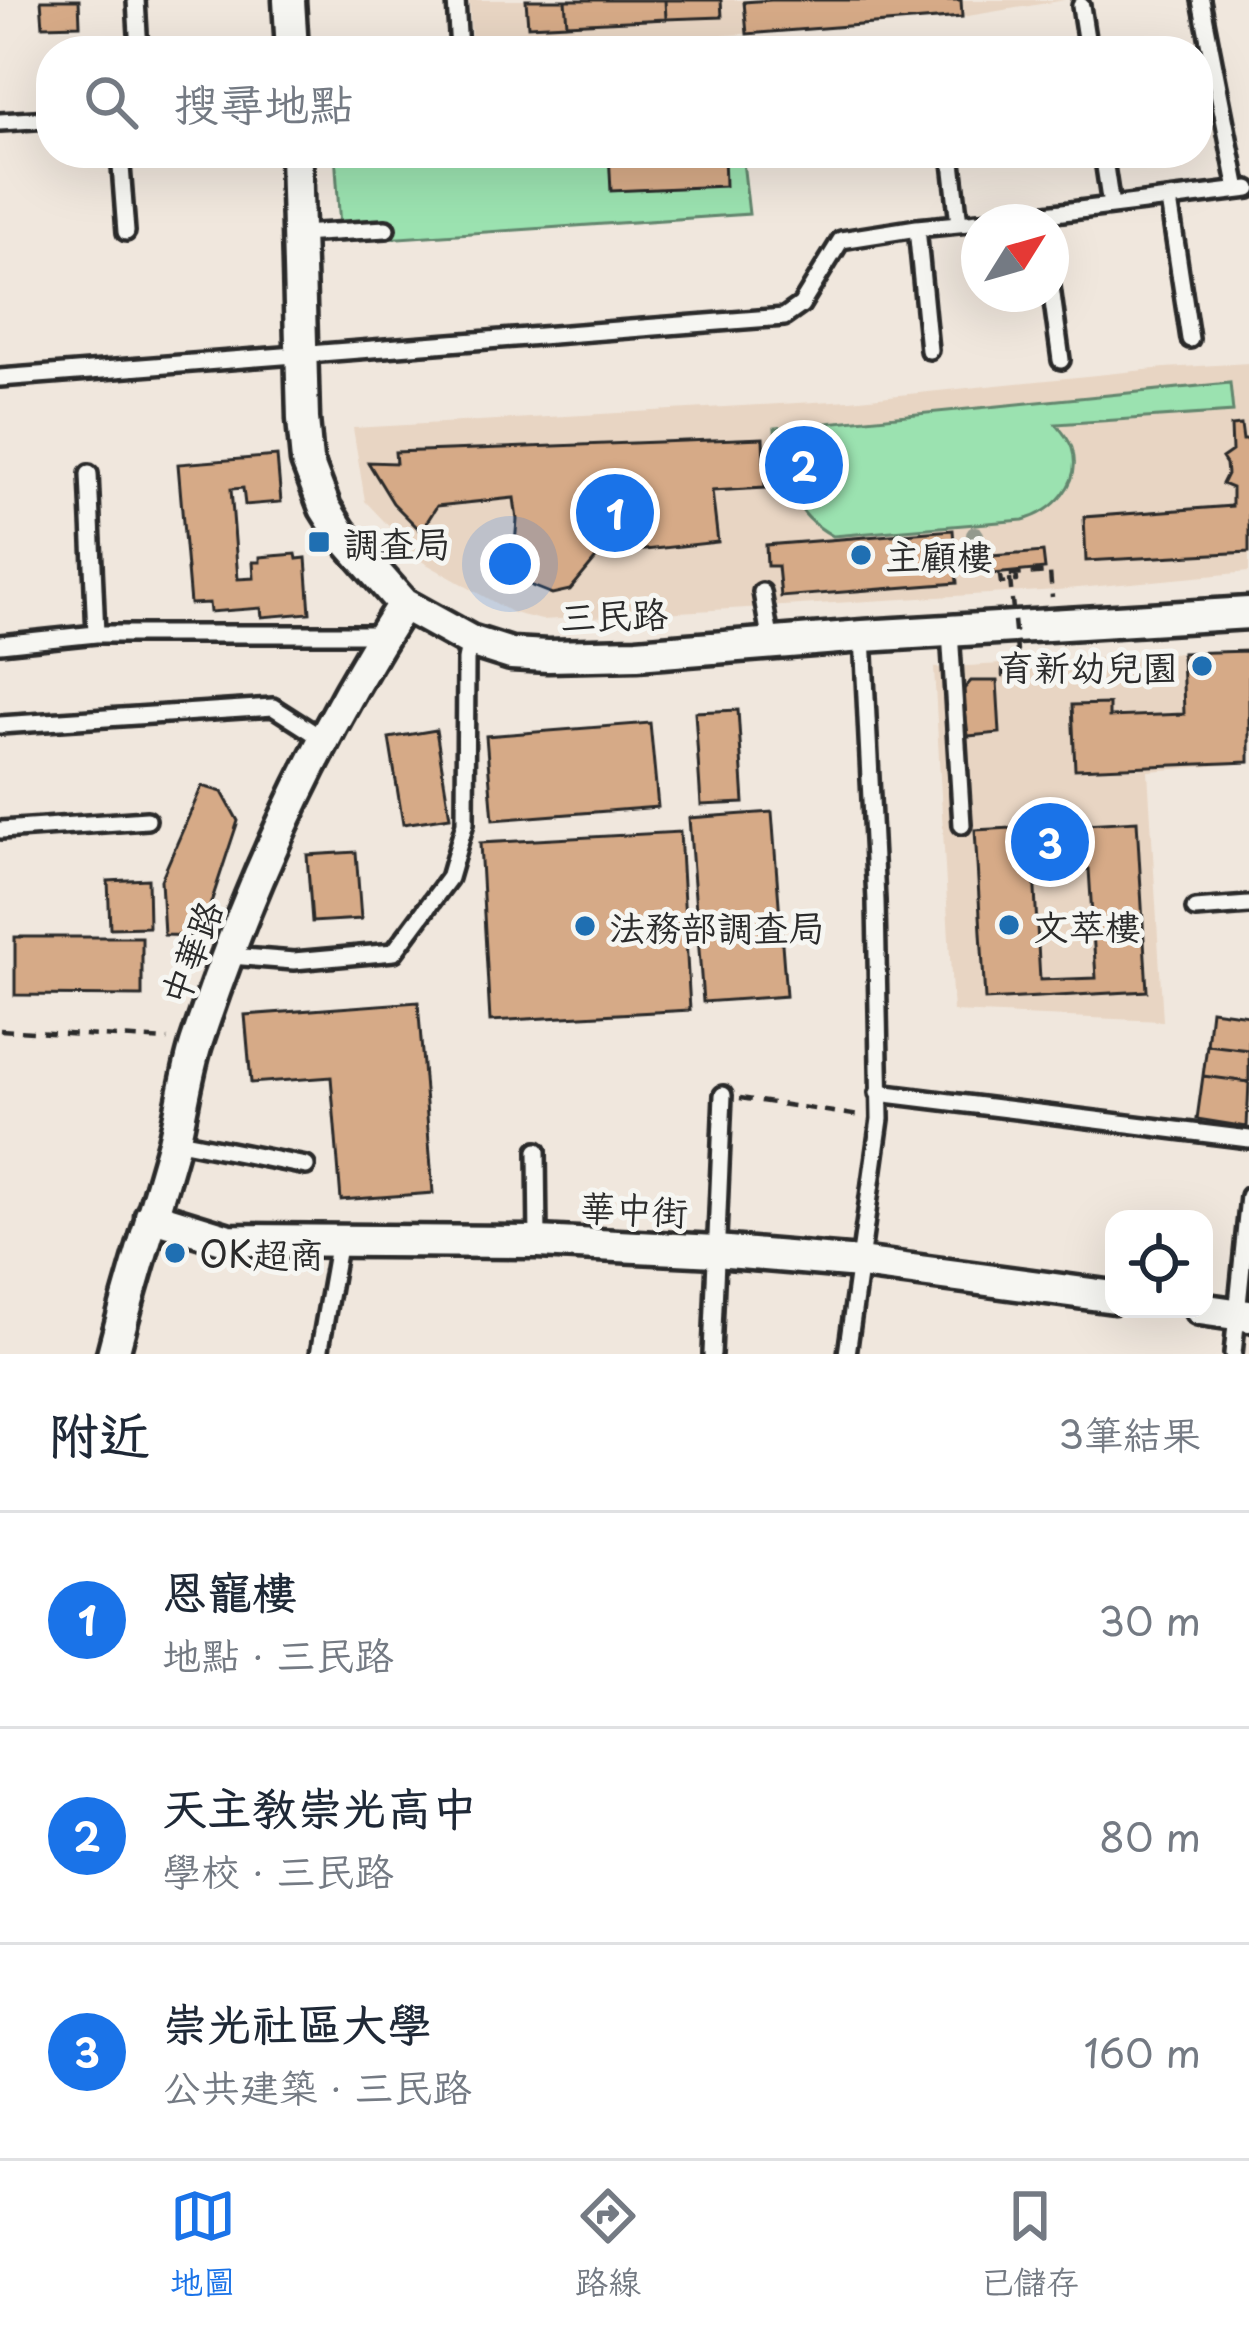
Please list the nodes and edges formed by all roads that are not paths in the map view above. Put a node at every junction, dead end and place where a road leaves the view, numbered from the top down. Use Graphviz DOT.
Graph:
graph roads {
  1 [pos="136,0"];
  2 [pos="289,0"];
  3 [pos="456,0"];
  4 [pos="1201,0"];
  5 [pos="1081,6"];
  6 [pos="138,36"];
  7 [pos="291,36"];
  8 [pos="458,36"];
  9 [pos="1086,36"];
  10 [pos="1209,36"];
  11 [pos="1213,53"];
  12 [pos="36,120"];
  13 [pos="0,122"];
  14 [pos="121,168"];
  15 [pos="297,168"];
  16 [pos="953,168"];
  17 [pos="1105,168"];
  18 [pos="1244,190"];
  19 [pos="1169,200"];
  20 [pos="1111,206"];
  21 [pos="1069,214"];
  22 [pos="959,224"];
  23 [pos="917,228"];
  24 [pos="386,229"];
  25 [pos="126,232"];
  26 [pos="299,234"];
  27 [pos="1054,312"];
  28 [pos="1190,339"];
  29 [pos="929,350"];
  30 [pos="302,356"];
  31 [pos="1061,360"];
  32 [pos="0,378"];
  33 [pos="89,474"];
  34 [pos="762,592"];
  35 [pos="404,604"];
  36 [pos="1249,613"];
  37 [pos="950,632"];
  38 [pos="96,634"];
  39 [pos="384,634"];
  40 [pos="863,636"];
  41 [pos="470,641"];
  42 [pos="771,643"];
  43 [pos="0,644"];
  44 [pos="0,724"];
  45 [pos="323,739"];
  46 [pos="147,820"];
  47 [pos="962,825"];
  48 [pos="0,828"];
  49 [pos="1249,905"];
  50 [pos="1196,909"];
  51 [pos="230,956"];
  52 [pos="878,1093"];
  53 [pos="723,1095"];
  54 [pos="1249,1138"];
  55 [pos="174,1140"];
  56 [pos="537,1151"];
  57 [pos="307,1166"];
  58 [pos="1249,1196"];
  59 [pos="151,1216"];
  60 [pos="1248,1218"];
  61 [pos="339,1241"];
  62 [pos="538,1242"];
  63 [pos="716,1251"];
  64 [pos="860,1263"];
  65 [pos="1105,1296"];
  66 [pos="1242,1315"];
  67 [pos="114,1354"];
  68 [pos="319,1354"];
  69 [pos="712,1354"];
  70 [pos="847,1354"];
  71 [pos="1234,1354"];
  1 -- 6 [label="lane"];
  2 -- 7 [label="street"];
  3 -- 8 [label="lane"];
  4 -- 10 [label="lane"];
  5 -- 9 [label="lane"];
  11 -- 18 [label="lane"];
  12 -- 13 [label="lane"];
  14 -- 25 [label="lane"];
  15 -- 26 [label="street, 三民路"];
  16 -- 22 [label="lane"];
  17 -- 20 [label="lane"];
  18 -- 19 [label="lane"];
  19 -- 20 [label="lane"];
  19 -- 28 [label="lane"];
  20 -- 21 [label="lane"];
  22 -- 23 [label="lane"];
  23 -- 29 [label="lane"];
  23 -- 30 [label="lane"];
  24 -- 26 [label="lane"];
  26 -- 30 [label="street, 三民路"];
  27 -- 31 [label="lane"];
  30 -- 32 [label="lane"];
  30 -- 35 [label="street, 三民路"];
  33 -- 38 [label="lane"];
  34 -- 42 [label="lane"];
  35 -- 39 [label="street, 中華路"];
  35 -- 41 [label="street, 三民路"];
  36 -- 37 [label="street, 三民路"];
  37 -- 40 [label="street, 三民路"];
  37 -- 47 [label="lane"];
  38 -- 39 [label="lane"];
  38 -- 43 [label="lane"];
  39 -- 45 [label="street, 中華路"];
  40 -- 42 [label="street, 三民路"];
  40 -- 52 [label="lane"];
  41 -- 42 [label="street, 三民路"];
  41 -- 51 [label="lane"];
  44 -- 45 [label="lane"];
  45 -- 51 [label="street, 中華路"];
  46 -- 48 [label="lane"];
  49 -- 50 [label="lane"];
  51 -- 55 [label="street, 中華路"];
  52 -- 54 [label="lane"];
  52 -- 64 [label="lane"];
  53 -- 63 [label="lane"];
  55 -- 57 [label="lane"];
  55 -- 59 [label="street, 中華路"];
  56 -- 62 [label="lane"];
  58 -- 60 [label="lane"];
  59 -- 61 [label="street, 華中街"];
  59 -- 67 [label="street, 中華路"];
  60 -- 66 [label="lane"];
  61 -- 62 [label="street, 華中街"];
  61 -- 68 [label="lane"];
  62 -- 63 [label="street, 華中街"];
  63 -- 64 [label="street, 華中街"];
  63 -- 69 [label="lane"];
  64 -- 65 [label="street, 華中街"];
  64 -- 70 [label="lane"];
  66 -- 71 [label="lane"];
}
